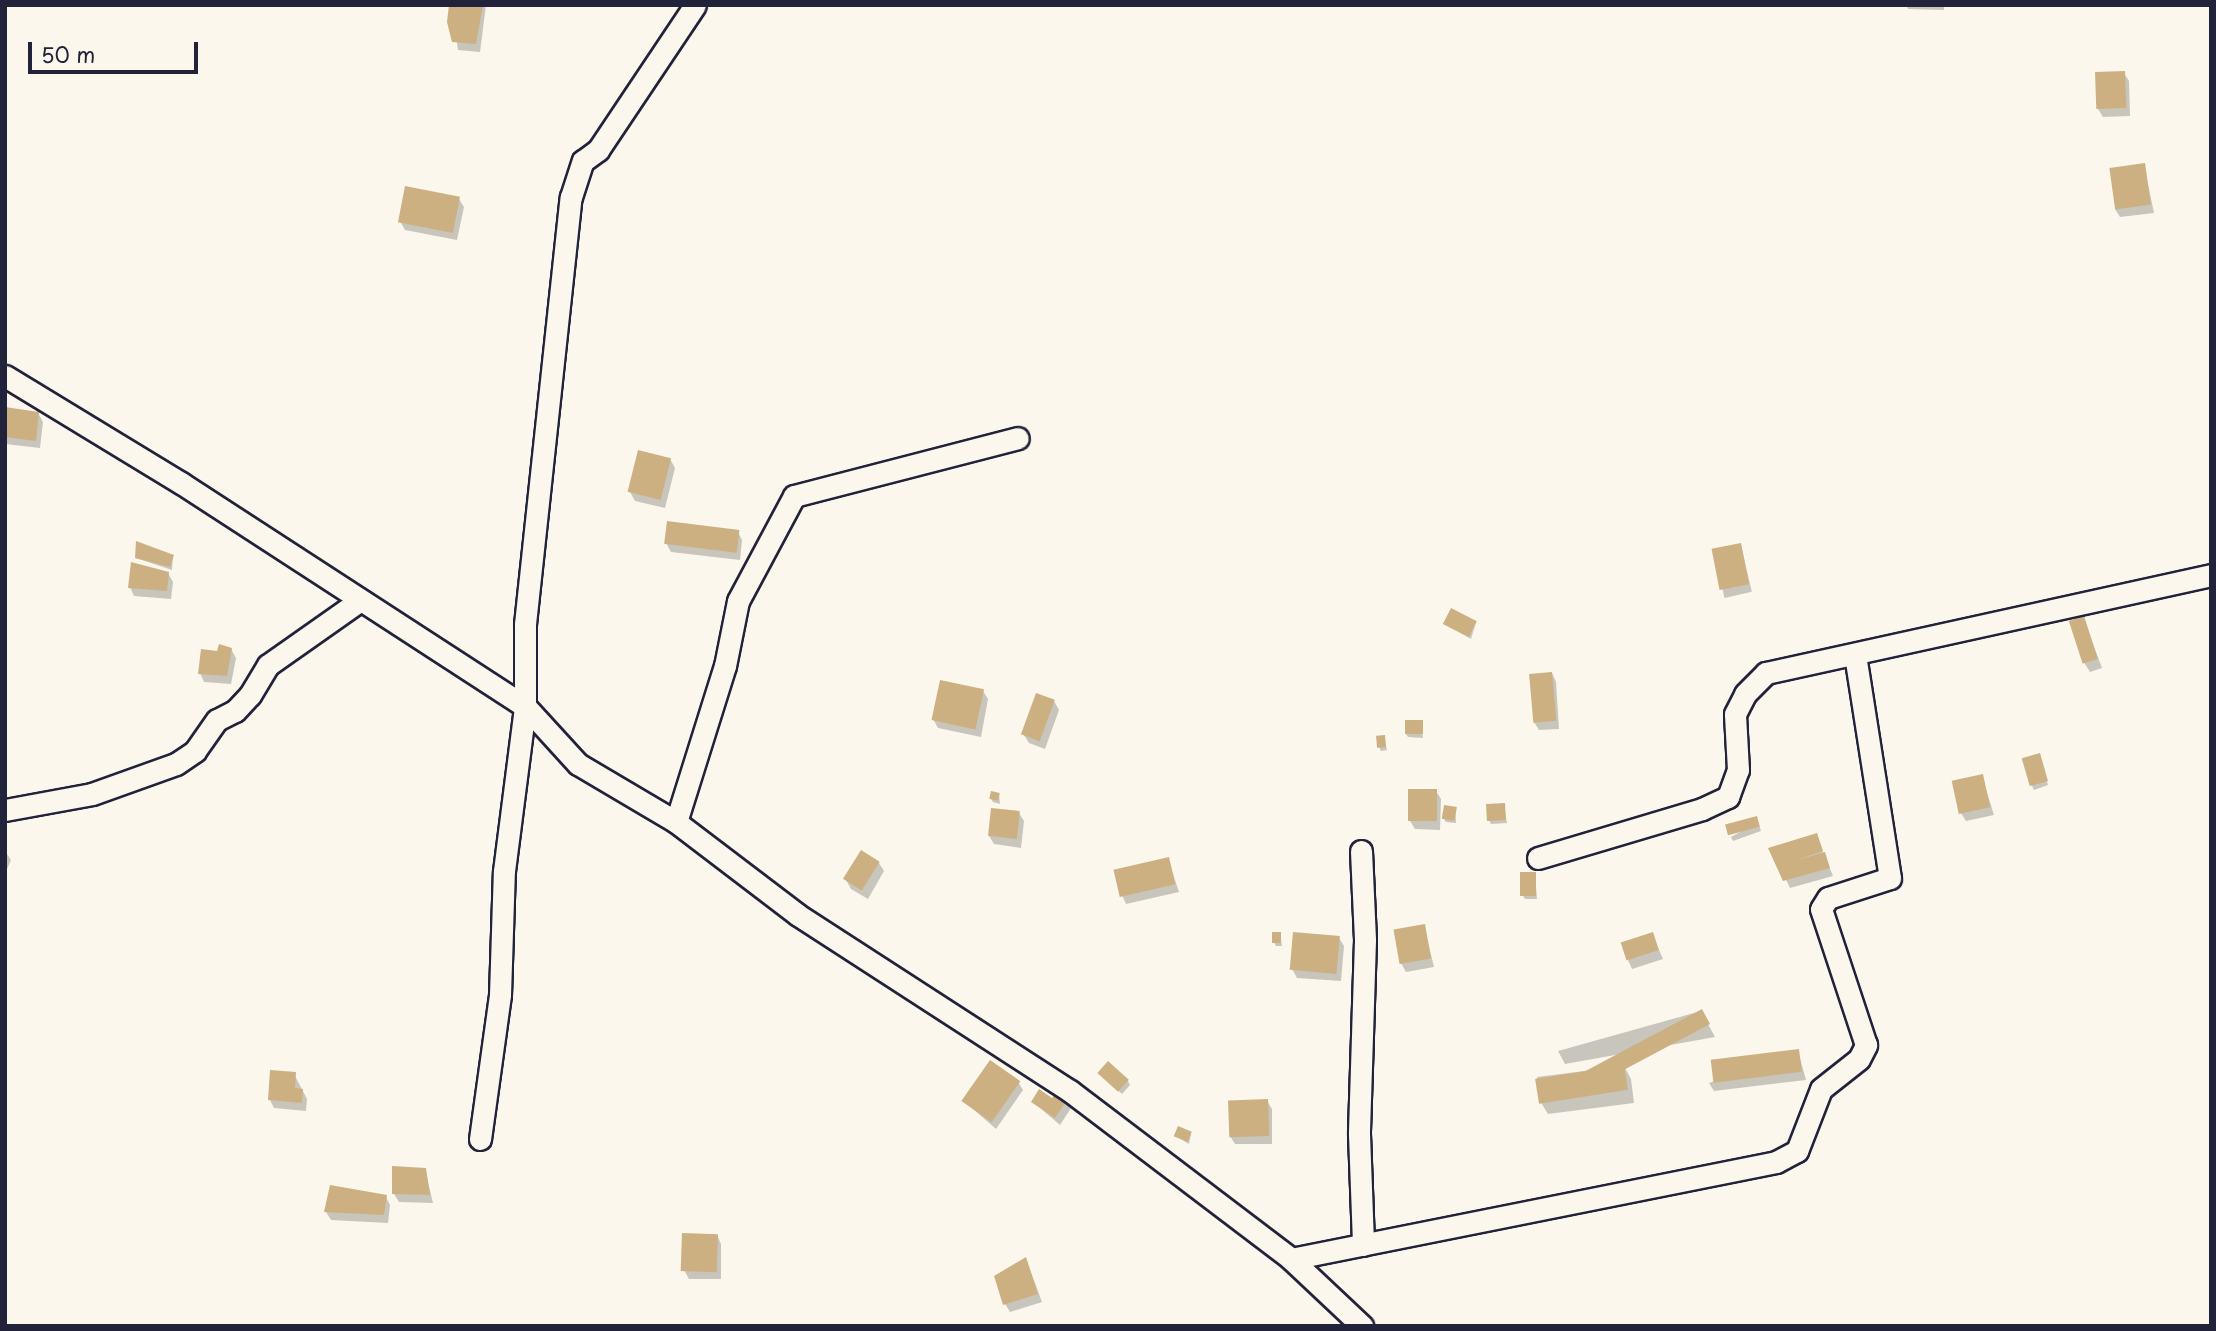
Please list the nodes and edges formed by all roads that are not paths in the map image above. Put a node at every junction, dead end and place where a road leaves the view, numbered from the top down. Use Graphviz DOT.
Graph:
graph roads {
  1 [pos="695,5"];
  2 [pos="5,376"];
  3 [pos="1018,438"];
  4 [pos="2211,575"];
  5 [pos="359,601"];
  6 [pos="1855,655"];
  7 [pos="525,706"];
  8 [pos="5,810"];
  9 [pos="676,822"];
  10 [pos="1361,850"];
  11 [pos="1538,858"];
  12 [pos="480,1139"];
  13 [pos="1363,1245"];
  14 [pos="1291,1259"];
  15 [pos="1362,1326"];
  1 -- 7 [label="street"];
  2 -- 5 [label="street"];
  3 -- 9 [label="street"];
  4 -- 6 [label="street"];
  5 -- 7 [label="street"];
  5 -- 8 [label="street"];
  6 -- 11 [label="street"];
  6 -- 13 [label="street"];
  7 -- 9 [label="street"];
  7 -- 12 [label="street"];
  9 -- 14 [label="street"];
  10 -- 13 [label="street"];
  13 -- 14 [label="street"];
  14 -- 15 [label="street"];
}
